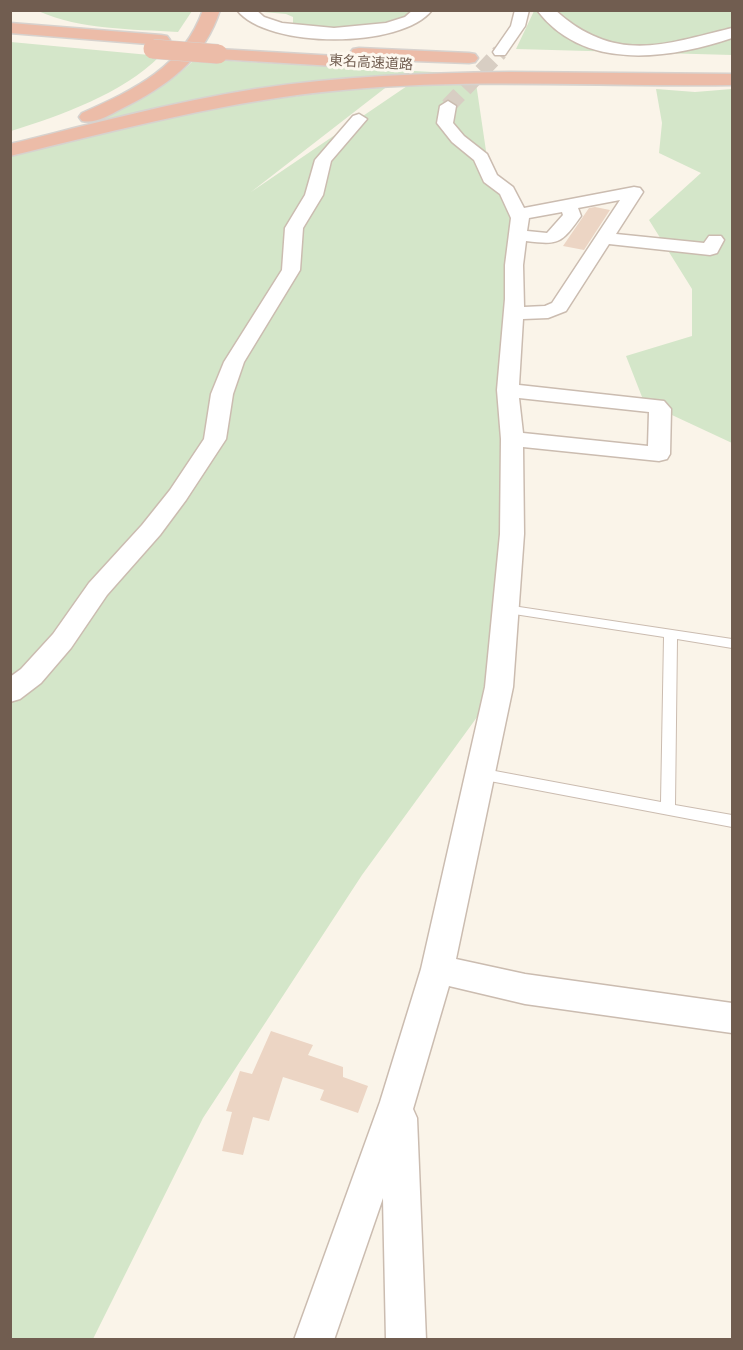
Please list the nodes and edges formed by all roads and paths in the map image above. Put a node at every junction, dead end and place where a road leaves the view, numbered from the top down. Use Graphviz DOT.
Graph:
graph roads {
  1 [pos="201,10"];
  2 [pos="212,10"];
  3 [pos="245,10"];
  4 [pos="424,10"];
  5 [pos="522,10"];
  6 [pos="545,10"];
  7 [pos="26,11"];
  8 [pos="10,28"];
  9 [pos="732,33"];
  10 [pos="10,37"];
  11 [pos="159,42"];
  12 [pos="224,47"];
  13 [pos="500,52"];
  14 [pos="732,66"];
  15 [pos="732,77"];
  16 [pos="448,106"];
  17 [pos="359,119"];
  18 [pos="10,137"];
  19 [pos="10,148"];
  20 [pos="565,205"];
  21 [pos="518,225"];
  22 [pos="604,238"];
  23 [pos="715,240"];
  24 [pos="513,313"];
  25 [pos="508,390"];
  26 [pos="512,439"];
  27 [pos="506,609"];
  28 [pos="671,634"];
  29 [pos="732,643"];
  30 [pos="10,692"];
  31 [pos="479,774"];
  32 [pos="668,809"];
  33 [pos="732,821"];
  34 [pos="438,969"];
  35 [pos="732,1018"];
  36 [pos="398,1102"];
  37 [pos="314,1340"];
  38 [pos="406,1340"];
  1 -- 18 [label="highway"];
  2 -- 19 [label="highway"];
  3 -- 4 [label="street"];
  5 -- 13 [label="street"];
  6 -- 9 [label="street"];
  7 -- 11 [label="highway"];
  8 -- 11 [label="highway, 東名高速道路"];
  10 -- 11 [label="highway, 東名高速道路"];
  11 -- 12 [label="highway, 東名高速道路, bridge"];
  12 -- 14 [label="highway, 東名高速道路"];
  12 -- 15 [label="highway, 東名高速道路"];
  15 -- 19 [label="highway"];
  16 -- 21 [label="street"];
  17 -- 30 [label="street"];
  20 -- 21 [label="street"];
  20 -- 21 [label="street"];
  20 -- 22 [label="street"];
  21 -- 24 [label="street"];
  22 -- 23 [label="street"];
  22 -- 24 [label="street"];
  24 -- 25 [label="street"];
  25 -- 26 [label="street"];
  25 -- 26 [label="street"];
  26 -- 27 [label="street"];
  27 -- 28 [label="lane"];
  27 -- 31 [label="street"];
  28 -- 29 [label="lane"];
  28 -- 32 [label="lane"];
  31 -- 32 [label="lane"];
  31 -- 34 [label="street"];
  32 -- 33 [label="lane"];
  34 -- 35 [label="street"];
  34 -- 36 [label="street"];
  36 -- 37 [label="street"];
  36 -- 38 [label="street"];
}
